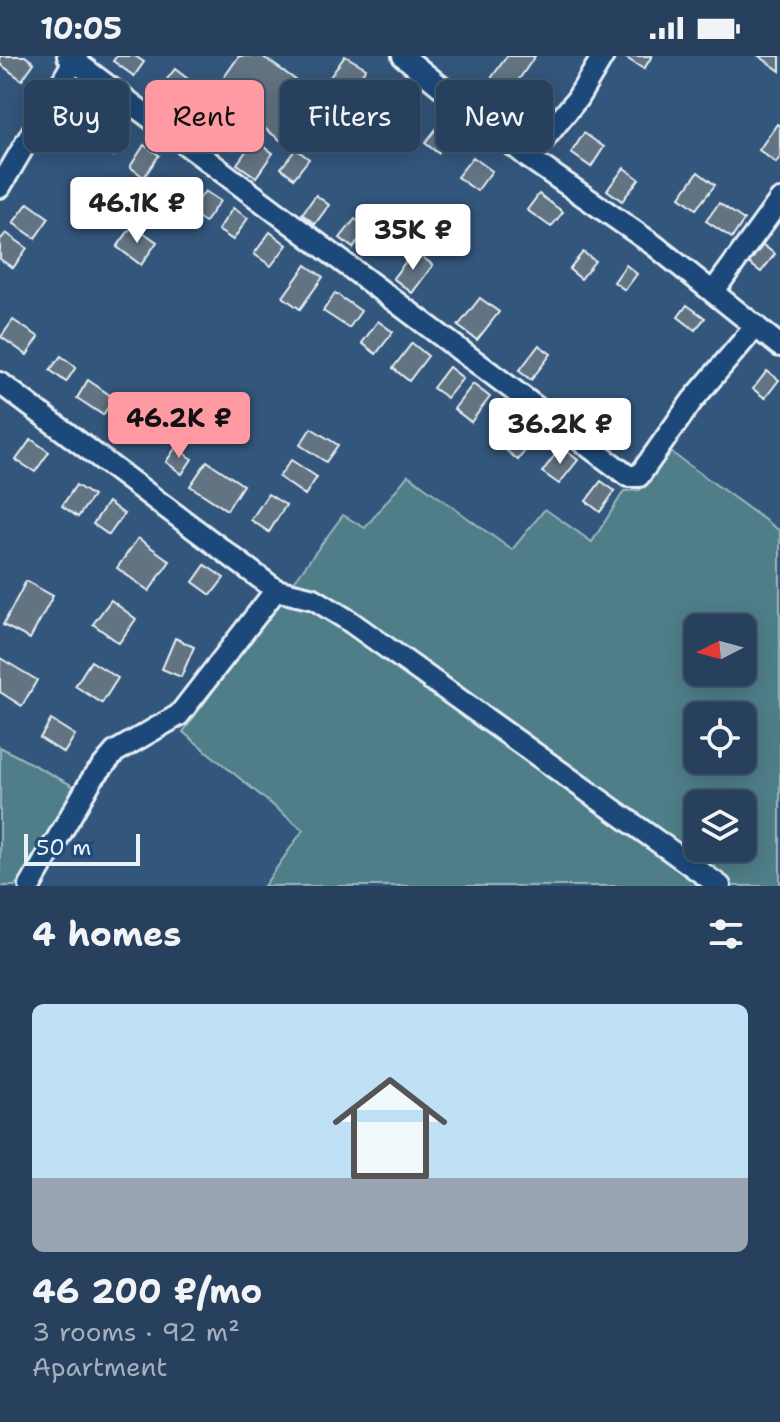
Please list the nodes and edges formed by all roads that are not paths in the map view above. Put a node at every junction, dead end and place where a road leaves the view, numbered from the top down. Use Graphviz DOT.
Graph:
graph roads {
  1 [pos="403,56"];
  2 [pos="603,56"];
  3 [pos="73,57"];
  4 [pos="529,158"];
  5 [pos="0,187"];
  6 [pos="780,200"];
  7 [pos="713,292"];
  8 [pos="756,326"];
  9 [pos="780,346"];
  10 [pos="0,383"];
  11 [pos="276,590"];
  12 [pos="30,886"];
  13 [pos="720,886"];
  1 -- 4 [label="street"];
  2 -- 4 [label="street"];
  3 -- 5 [label="street"];
  3 -- 8 [label="street"];
  4 -- 7 [label="street"];
  6 -- 7 [label="street"];
  7 -- 8 [label="street"];
  8 -- 9 [label="street"];
  10 -- 11 [label="street"];
  11 -- 12 [label="street"];
  11 -- 13 [label="street"];
}
